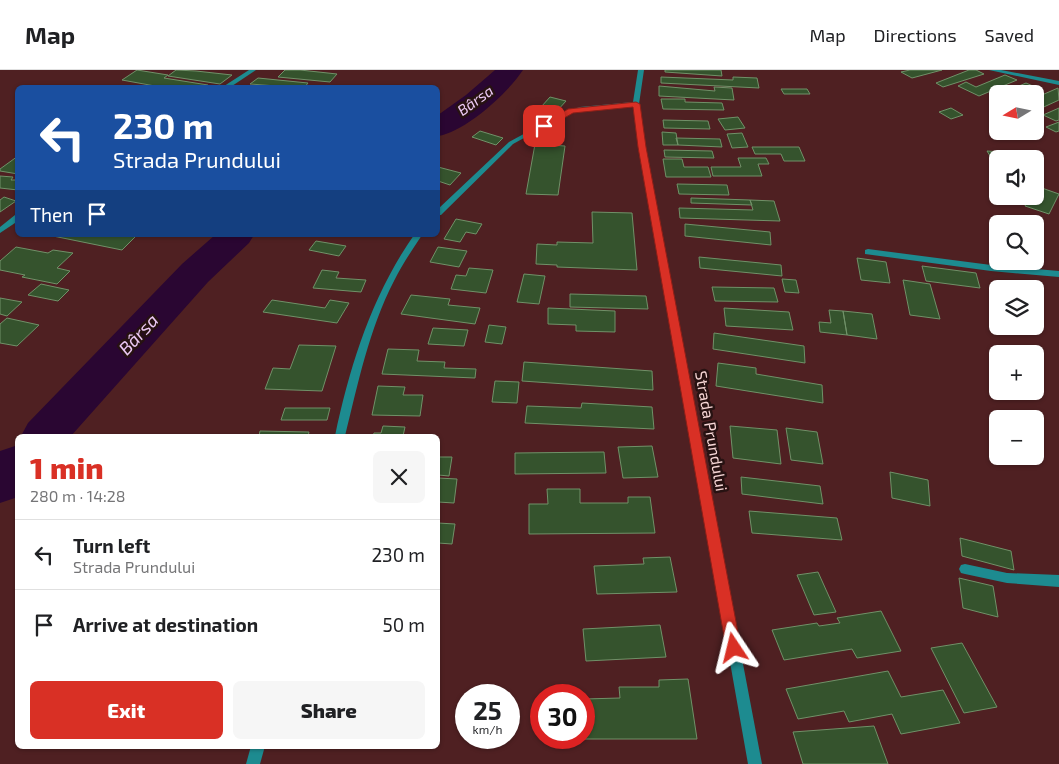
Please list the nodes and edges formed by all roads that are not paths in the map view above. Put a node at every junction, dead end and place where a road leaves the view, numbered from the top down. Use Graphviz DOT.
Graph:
graph roads {
  1 [pos="253,70"];
  2 [pos="641,70"];
  3 [pos="992,70"];
  4 [pos="1059,83"];
  5 [pos="229,85"];
  6 [pos="636,104"];
  7 [pos="440,211"];
  8 [pos="15,220"];
  9 [pos="1,229"];
  10 [pos="417,237"];
  11 [pos="868,252"];
  12 [pos="1059,274"];
  13 [pos="341,434"];
  14 [pos="965,569"];
  15 [pos="1059,581"];
  16 [pos="257,749"];
  17 [pos="253,764"];
  18 [pos="755,764"];
  1 -- 5 [label="street"];
  2 -- 6 [label="street, Strada Prundului"];
  3 -- 4 [label="street"];
  6 -- 7 [label="street"];
  6 -- 18 [label="street, Strada Prundului"];
  8 -- 9 [label="street"];
  10 -- 13 [label="street"];
  11 -- 12 [label="street"];
  14 -- 15 [label="street"];
  16 -- 17 [label="street"];
}
